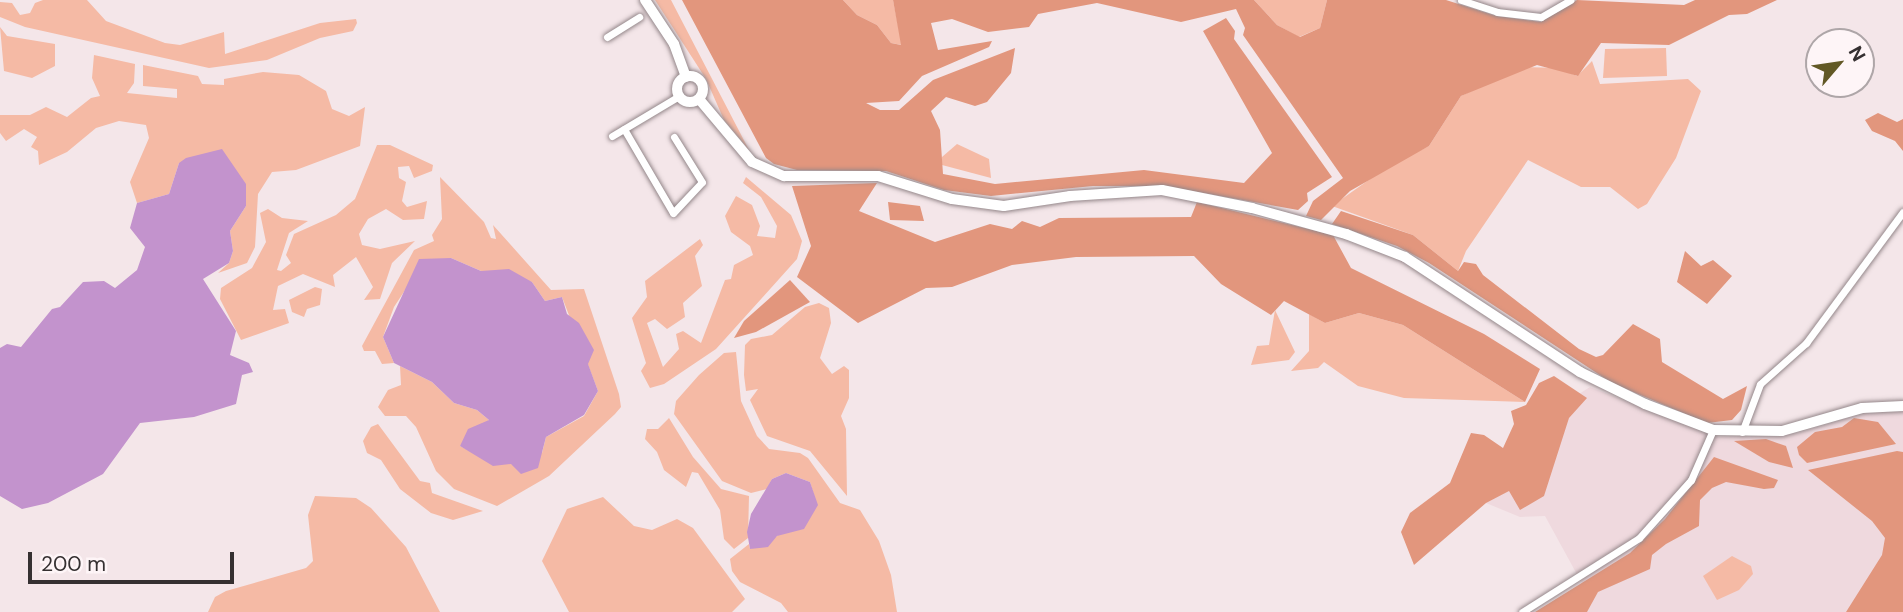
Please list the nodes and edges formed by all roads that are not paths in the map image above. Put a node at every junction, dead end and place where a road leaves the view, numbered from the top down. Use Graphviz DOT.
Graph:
graph roads {
  1 [pos="645,0"];
  2 [pos="1461,0"];
  3 [pos="1570,0"];
  4 [pos="639,17"];
  5 [pos="607,37"];
  6 [pos="686,77"];
  7 [pos="679,96"];
  8 [pos="699,99"];
  9 [pos="624,129"];
  10 [pos="612,136"];
  11 [pos="674,138"];
  12 [pos="1903,212"];
  13 [pos="1903,406"];
  14 [pos="1713,429"];
  15 [pos="1742,433"];
  16 [pos="1522,612"];
  1 -- 6 [label="street"];
  2 -- 3 [label="street"];
  4 -- 5 [label="street"];
  6 -- 7 [label="street"];
  6 -- 8 [label="street"];
  7 -- 8 [label="street"];
  7 -- 9 [label="street"];
  8 -- 14 [label="street"];
  9 -- 10 [label="street"];
  9 -- 11 [label="street"];
  12 -- 15 [label="street"];
  13 -- 15 [label="street"];
  14 -- 15 [label="street"];
  14 -- 16 [label="street"];
}
